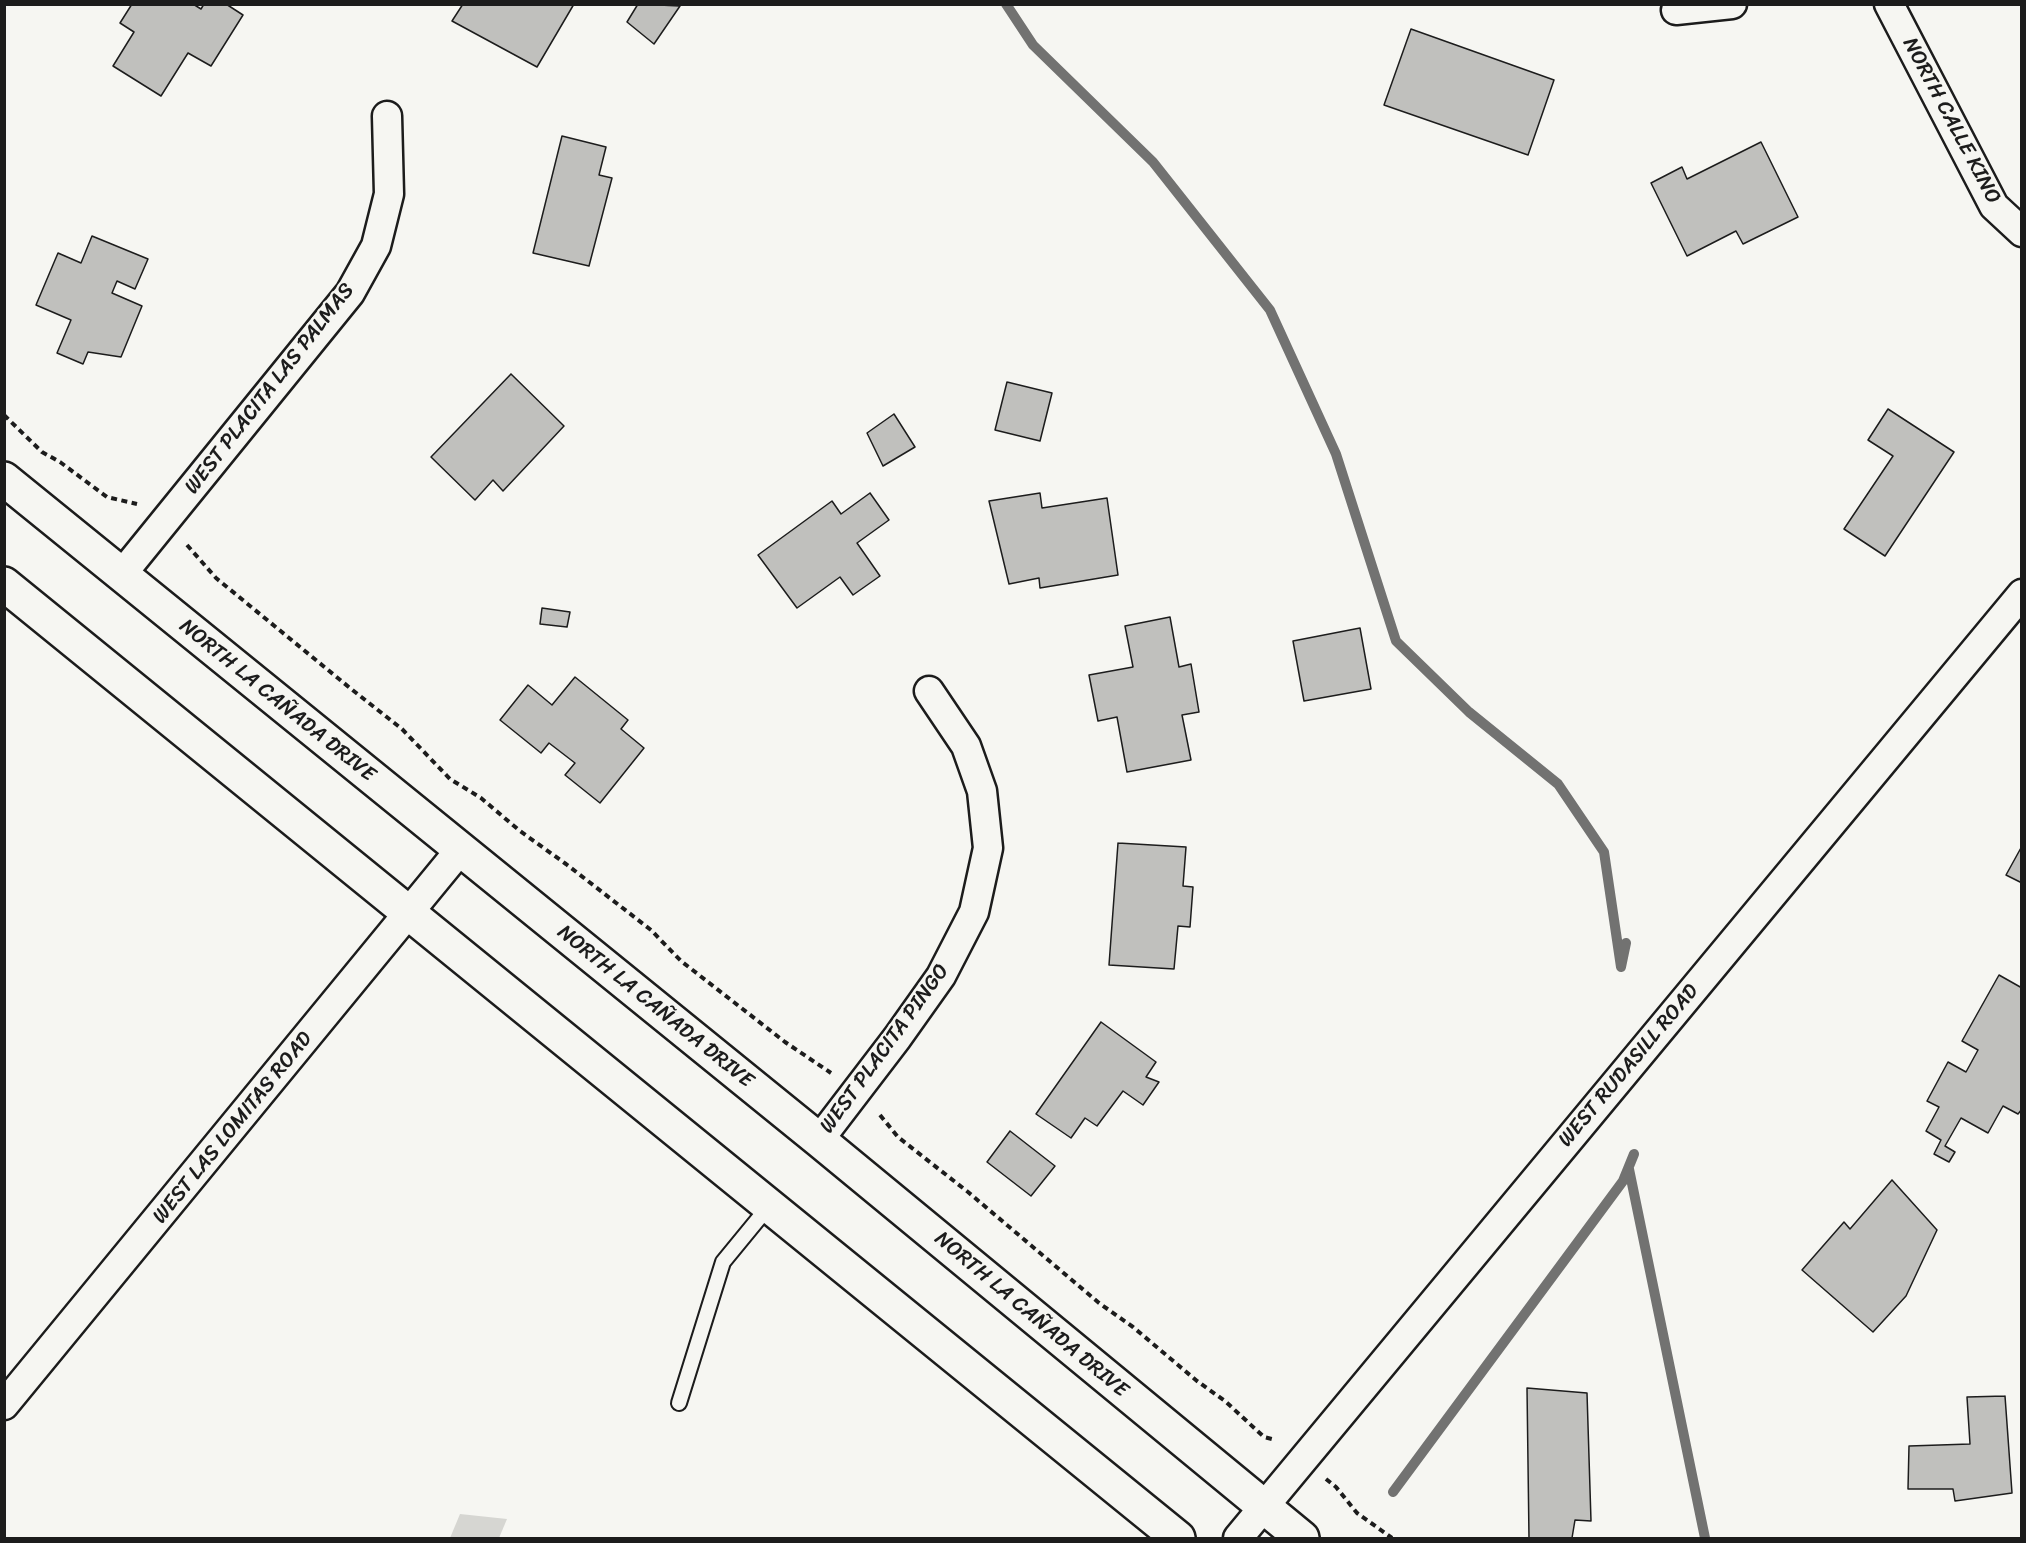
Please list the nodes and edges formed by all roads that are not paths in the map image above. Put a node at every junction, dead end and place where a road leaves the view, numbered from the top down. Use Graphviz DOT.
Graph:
graph roads {
  1 [pos="1732,4"];
  2 [pos="1889,4"];
  3 [pos="1677,10"];
  4 [pos="387,116"];
  5 [pos="2022,232"];
  6 [pos="4,479"];
  7 [pos="122,574"];
  8 [pos="4,584"];
  9 [pos="2022,594"];
  10 [pos="929,691"];
  11 [pos="460,850"];
  12 [pos="408,914"];
  13 [pos="819,1140"];
  14 [pos="769,1206"];
  15 [pos="680,1404"];
  16 [pos="4,1405"];
  17 [pos="1264,1507"];
  18 [pos="1178,1539"];
  19 [pos="1238,1539"];
  20 [pos="1302,1539"];
  1 -- 3 [label="street"];
  2 -- 5 [label="street, NORTH CALLE KINO"];
  4 -- 7 [label="street, WEST PLACITA LAS PALMAS"];
  6 -- 7 [label="main road, NORTH LA CAÑADA DRIVE"];
  7 -- 11 [label="main road, NORTH LA CAÑADA DRIVE"];
  8 -- 12 [label="main road"];
  9 -- 17 [label="street, WEST RUDASILL ROAD"];
  10 -- 13 [label="street, WEST PLACITA PINGO"];
  11 -- 12 [label="street, WEST LAS LOMITAS ROAD"];
  11 -- 13 [label="main road, NORTH LA CAÑADA DRIVE"];
  12 -- 14 [label="main road"];
  12 -- 16 [label="street, WEST LAS LOMITAS ROAD"];
  13 -- 17 [label="main road, NORTH LA CAÑADA DRIVE"];
  14 -- 15 [label="lane"];
  14 -- 18 [label="main road"];
  17 -- 19 [label="street, WEST RUDASILL ROAD"];
  17 -- 20 [label="main road, NORTH LA CAÑADA DRIVE"];
}
